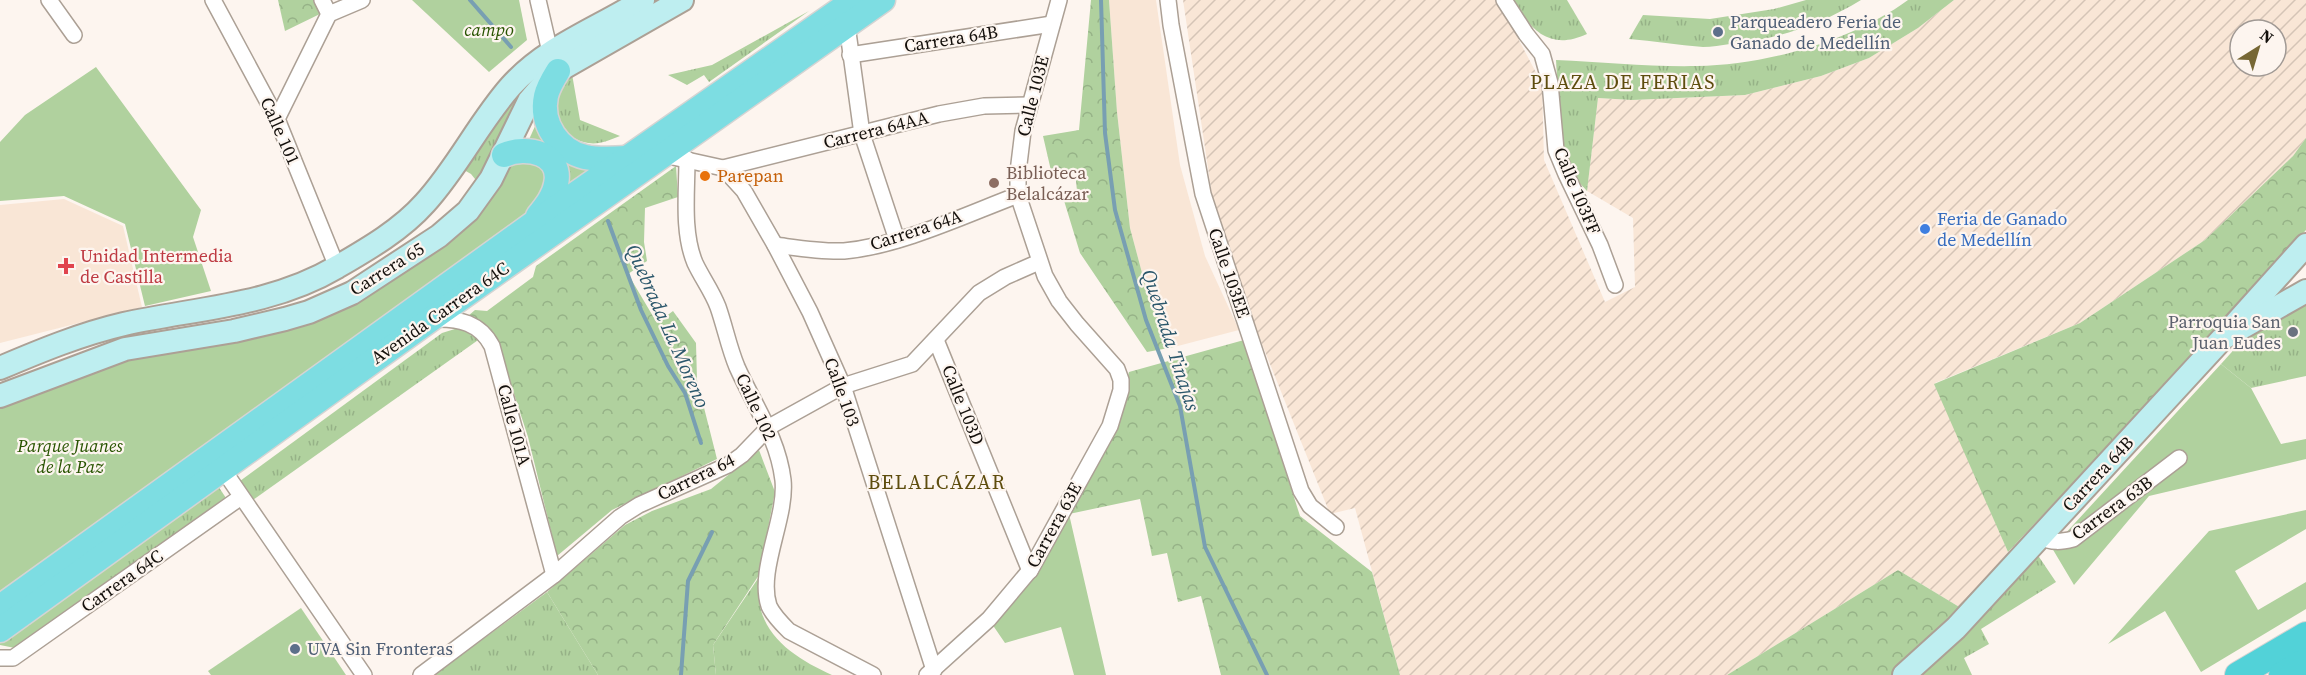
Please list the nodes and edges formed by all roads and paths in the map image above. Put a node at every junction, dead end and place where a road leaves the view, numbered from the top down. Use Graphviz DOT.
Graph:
graph roads {
  1 [pos="49,0"];
  2 [pos="213,0"];
  3 [pos="362,0"];
  4 [pos="538,0"];
  5 [pos="682,0"];
  6 [pos="854,0"];
  7 [pos="883,0"];
  8 [pos="1059,0"];
  9 [pos="1168,0"];
  10 [pos="1504,0"];
  11 [pos="634,2"];
  12 [pos="326,7"];
  13 [pos="1052,24"];
  14 [pos="847,26"];
  15 [pos="74,35"];
  16 [pos="850,55"];
  17 [pos="554,62"];
  18 [pos="1030,105"];
  19 [pos="277,119"];
  20 [pos="862,134"];
  21 [pos="688,148"];
  22 [pos="504,154"];
  23 [pos="627,158"];
  24 [pos="723,168"];
  25 [pos="446,177"];
  26 [pos="1018,195"];
  27 [pos="468,211"];
  28 [pos="531,225"];
  29 [pos="897,240"];
  30 [pos="775,245"];
  31 [pos="2306,245"];
  32 [pos="1039,262"];
  33 [pos="338,267"];
  34 [pos="1615,285"];
  35 [pos="2306,291"];
  36 [pos="430,320"];
  37 [pos="2222,339"];
  38 [pos="936,340"];
  39 [pos="0,368"];
  40 [pos="1121,380"];
  41 [pos="843,386"];
  42 [pos="0,396"];
  43 [pos="768,427"];
  44 [pos="2179,458"];
  45 [pos="222,468"];
  46 [pos="241,497"];
  47 [pos="1336,527"];
  48 [pos="2040,537"];
  49 [pos="1030,571"];
  50 [pos="554,575"];
  51 [pos="0,607"];
  52 [pos="0,630"];
  53 [pos="2306,635"];
  54 [pos="0,658"];
  55 [pos="2306,661"];
  56 [pos="930,672"];
  57 [pos="364,675"];
  58 [pos="421,675"];
  59 [pos="873,675"];
  60 [pos="1904,675"];
  61 [pos="2238,675"];
  62 [pos="2282,675"];
  1 -- 15 [label="street"];
  2 -- 19 [label="street, Calle 101"];
  3 -- 12 [label="street"];
  4 -- 17 [label="street"];
  5 -- 17 [label="main road, Carrera 65"];
  6 -- 23 [label="main road, Avenida Carrera 64C"];
  7 -- 14 [label="main road, Avenida Carrera 64C"];
  8 -- 13 [label="street, Calle 103E"];
  9 -- 47 [label="street, Calle 103EE"];
  10 -- 34 [label="street, Calle 103FF"];
  11 -- 17 [label="main road, Carrera 65"];
  12 -- 19 [label="street"];
  13 -- 16 [label="street, Carrera 64B"];
  13 -- 18 [label="street, Calle 103E"];
  14 -- 16 [label="street"];
  14 -- 21 [label="main road, Avenida Carrera 64C"];
  16 -- 20 [label="street"];
  17 -- 22 [label="main road, Carrera 65"];
  17 -- 23 [label="main road"];
  17 -- 25 [label="main road, Carrera 65"];
  18 -- 20 [label="street, Carrera 64AA"];
  18 -- 26 [label="street, Calle 103E"];
  19 -- 33 [label="street, Calle 101"];
  20 -- 24 [label="street, Carrera 64AA"];
  20 -- 29 [label="street"];
  21 -- 24 [label="street"];
  21 -- 36 [label="main road, Avenida Carrera 64C"];
  21 -- 43 [label="street, Calle 102"];
  22 -- 27 [label="main road, Carrera 65"];
  22 -- 28 [label="main road"];
  23 -- 28 [label="main road, Avenida Carrera 64C"];
  24 -- 30 [label="street, Calle 103"];
  25 -- 27 [label="main road"];
  25 -- 33 [label="main road, Carrera 65"];
  26 -- 29 [label="street, Carrera 64A"];
  26 -- 32 [label="street, Calle 103E"];
  27 -- 42 [label="main road, Carrera 65"];
  28 -- 51 [label="main road, Avenida Carrera 64C"];
  29 -- 30 [label="street, Carrera 64A"];
  30 -- 41 [label="street, Calle 103"];
  31 -- 37 [label="main road"];
  32 -- 38 [label="street, Carrera 64"];
  32 -- 40 [label="street, Calle 103E"];
  33 -- 39 [label="main road, Carrera 65"];
  35 -- 37 [label="main road, Carrera 64B"];
  36 -- 45 [label="main road, Avenida Carrera 64C"];
  36 -- 50 [label="street, Calle 101A"];
  37 -- 48 [label="main road, Carrera 64B"];
  38 -- 41 [label="street, Carrera 64"];
  38 -- 49 [label="street, Calle 103D"];
  40 -- 49 [label="street, Carrera 63E"];
  41 -- 43 [label="street, Carrera 64"];
  41 -- 56 [label="street, Calle 103"];
  43 -- 50 [label="street, Carrera 64"];
  43 -- 59 [label="street, Calle 102"];
  44 -- 48 [label="street, Carrera 63B"];
  45 -- 46 [label="street"];
  45 -- 52 [label="main road, Avenida Carrera 64C"];
  46 -- 54 [label="street, Carrera 64C"];
  46 -- 57 [label="street"];
  48 -- 60 [label="main road, Carrera 64B"];
  49 -- 56 [label="street, Carrera 63E"];
  50 -- 58 [label="street, Carrera 64"];
  53 -- 61 [label="highway"];
  55 -- 62 [label="highway"];
}
